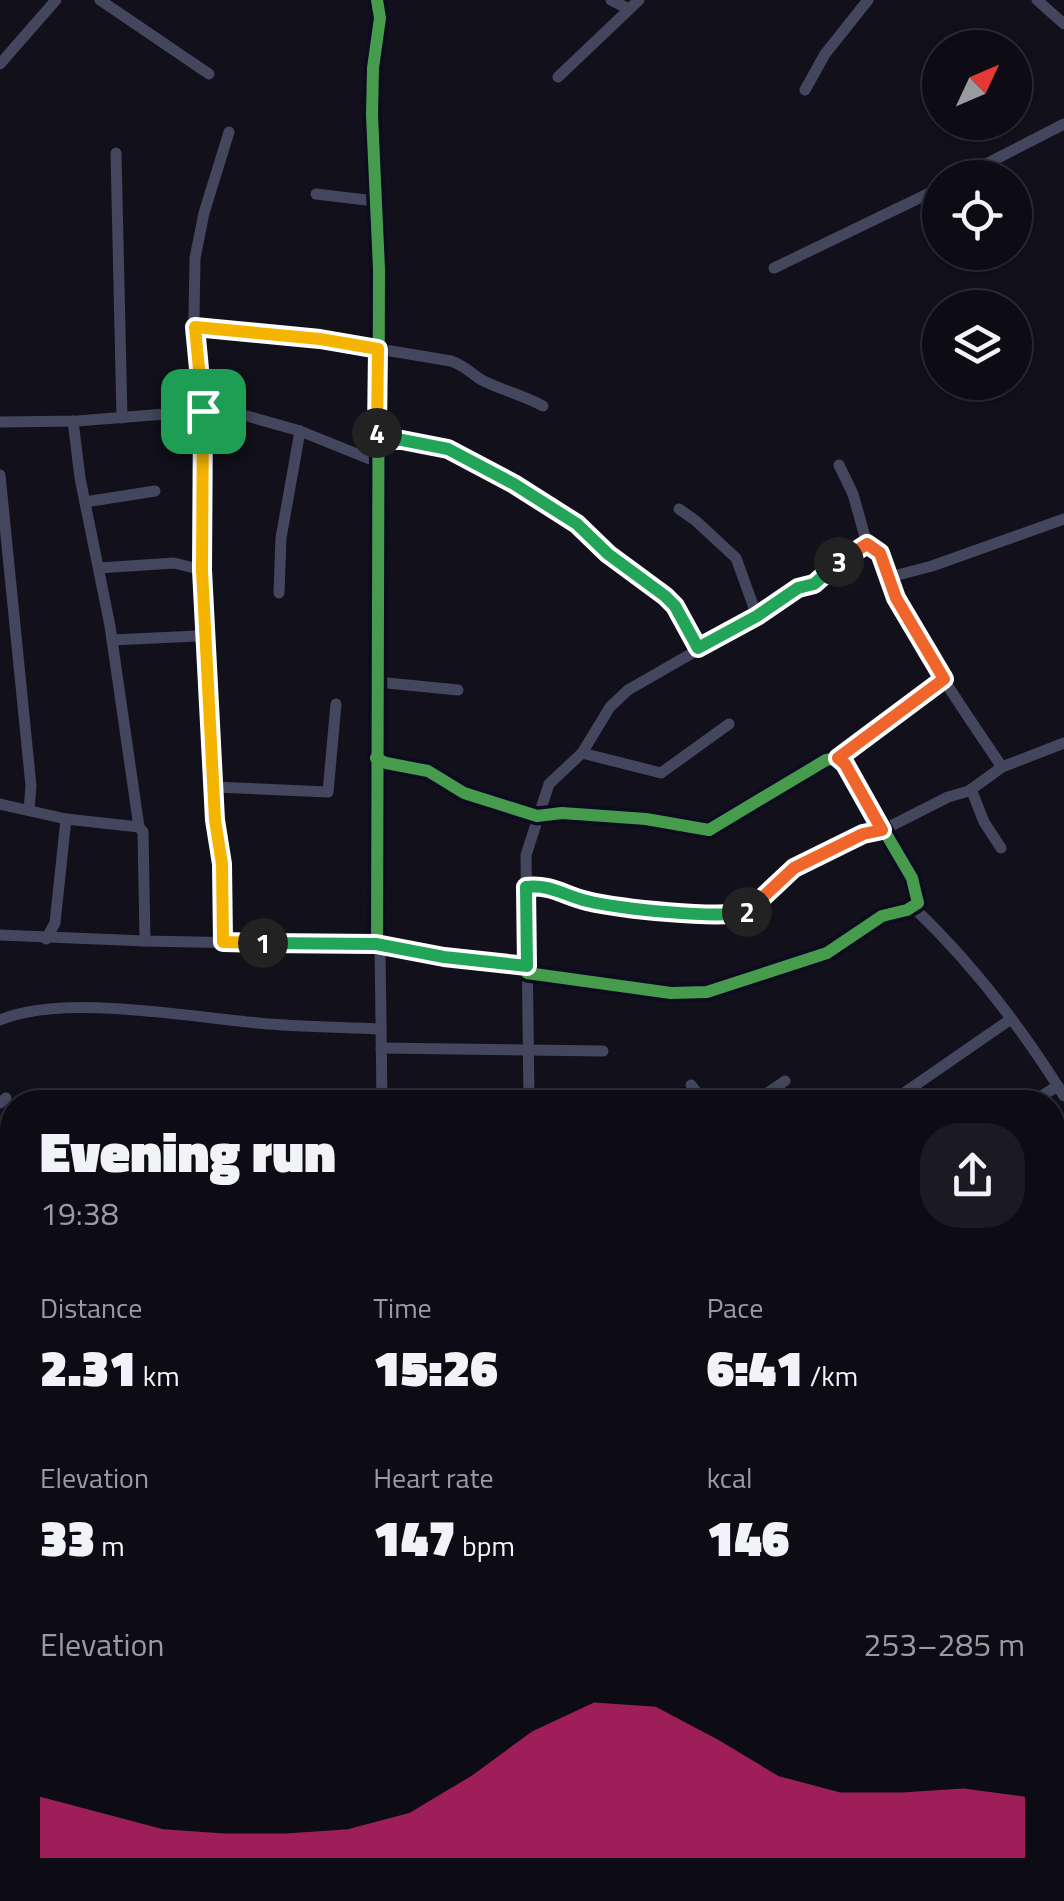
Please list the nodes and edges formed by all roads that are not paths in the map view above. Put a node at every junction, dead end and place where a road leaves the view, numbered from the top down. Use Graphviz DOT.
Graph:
graph roads {
  1 [pos="56,0"];
  2 [pos="100,0"];
  3 [pos="377,0"];
  4 [pos="611,0"];
  5 [pos="639,0"];
  6 [pos="868,0"];
  7 [pos="1037,0"];
  8 [pos="628,9"];
  9 [pos="1064,24"];
  10 [pos="0,64"];
  11 [pos="209,74"];
  12 [pos="558,76"];
  13 [pos="805,90"];
  14 [pos="1064,124"];
  15 [pos="229,132"];
  16 [pos="116,153"];
  17 [pos="994,160"];
  18 [pos="316,194"];
  19 [pos="922,197"];
  20 [pos="375,201"];
  21 [pos="774,268"];
  22 [pos="195,327"];
  23 [pos="378,349"];
  24 [pos="543,406"];
  25 [pos="203,411"];
  26 [pos="122,418"];
  27 [pos="73,421"];
  28 [pos="0,422"];
  29 [pos="300,432"];
  30 [pos="377,440"];
  31 [pos="377,462"];
  32 [pos="839,464"];
  33 [pos="0,475"];
  34 [pos="155,491"];
  35 [pos="85,502"];
  36 [pos="678,509"];
  37 [pos="1064,519"];
  38 [pos="867,544"];
  39 [pos="99,568"];
  40 [pos="202,570"];
  41 [pos="890,577"];
  42 [pos="278,593"];
  43 [pos="757,616"];
  44 [pos="197,636"];
  45 [pos="112,640"];
  46 [pos="698,648"];
  47 [pos="944,679"];
  48 [pos="377,682"];
  49 [pos="458,690"];
  50 [pos="336,704"];
  51 [pos="729,724"];
  52 [pos="1064,743"];
  53 [pos="582,753"];
  54 [pos="376,758"];
  55 [pos="838,758"];
  56 [pos="1002,767"];
  57 [pos="214,787"];
  58 [pos="971,790"];
  59 [pos="0,804"];
  60 [pos="28,810"];
  61 [pos="537,816"];
  62 [pos="66,820"];
  63 [pos="139,827"];
  64 [pos="882,830"];
  65 [pos="1001,848"];
  66 [pos="526,887"];
  67 [pos="913,907"];
  68 [pos="0,935"];
  69 [pos="46,939"];
  70 [pos="146,941"];
  71 [pos="223,942"];
  72 [pos="378,945"];
  73 [pos="527,970"];
  74 [pos="1011,1019"];
  75 [pos="0,1020"];
  76 [pos="381,1029"];
  77 [pos="381,1048"];
  78 [pos="528,1048"];
  79 [pos="603,1050"];
  80 [pos="786,1082"];
  81 [pos="692,1085"];
  82 [pos="382,1090"];
  83 [pos="529,1090"];
  84 [pos="696,1090"];
  85 [pos="773,1090"];
  86 [pos="907,1090"];
  87 [pos="1060,1090"];
  1 -- 10 [label="street"];
  2 -- 11 [label="street"];
  3 -- 20 [label="street"];
  4 -- 8 [label="street"];
  5 -- 8 [label="street"];
  6 -- 13 [label="street"];
  7 -- 9 [label="street"];
  8 -- 12 [label="street"];
  14 -- 17 [label="street"];
  15 -- 22 [label="street"];
  16 -- 26 [label="street"];
  18 -- 20 [label="street"];
  19 -- 21 [label="street"];
  20 -- 23 [label="street"];
  22 -- 23 [label="street"];
  22 -- 25 [label="street"];
  23 -- 24 [label="street"];
  23 -- 30 [label="street"];
  25 -- 26 [label="street"];
  25 -- 29 [label="street"];
  25 -- 40 [label="street"];
  26 -- 27 [label="street"];
  27 -- 28 [label="street"];
  27 -- 35 [label="street"];
  29 -- 31 [label="street"];
  29 -- 42 [label="street"];
  30 -- 31 [label="street"];
  30 -- 46 [label="street"];
  31 -- 48 [label="street"];
  32 -- 38 [label="street"];
  33 -- 60 [label="street"];
  34 -- 35 [label="street"];
  35 -- 39 [label="street"];
  36 -- 43 [label="street"];
  37 -- 41 [label="street"];
  38 -- 41 [label="street"];
  38 -- 43 [label="street"];
  39 -- 40 [label="street"];
  39 -- 45 [label="street"];
  40 -- 57 [label="street"];
  41 -- 47 [label="street"];
  43 -- 46 [label="street"];
  44 -- 45 [label="street"];
  45 -- 63 [label="street"];
  46 -- 53 [label="street"];
  47 -- 55 [label="street"];
  47 -- 56 [label="street"];
  48 -- 49 [label="street"];
  48 -- 54 [label="street"];
  50 -- 57 [label="street"];
  51 -- 53 [label="street"];
  52 -- 56 [label="street"];
  53 -- 61 [label="street"];
  54 -- 61 [label="street"];
  54 -- 72 [label="street"];
  55 -- 61 [label="street"];
  55 -- 64 [label="street"];
  56 -- 58 [label="street"];
  57 -- 71 [label="street"];
  58 -- 64 [label="street"];
  58 -- 65 [label="street"];
  59 -- 60 [label="street"];
  60 -- 62 [label="street"];
  61 -- 66 [label="street"];
  62 -- 63 [label="street"];
  62 -- 69 [label="street"];
  63 -- 70 [label="street"];
  64 -- 66 [label="street"];
  64 -- 67 [label="street"];
  66 -- 73 [label="street"];
  67 -- 73 [label="street"];
  67 -- 74 [label="street"];
  68 -- 69 [label="street"];
  69 -- 70 [label="street"];
  70 -- 71 [label="street"];
  71 -- 72 [label="street"];
  72 -- 73 [label="street"];
  72 -- 76 [label="street"];
  73 -- 78 [label="street"];
  74 -- 86 [label="street"];
  74 -- 87 [label="street"];
  75 -- 76 [label="street"];
  76 -- 77 [label="street"];
  77 -- 78 [label="street"];
  77 -- 82 [label="street"];
  78 -- 79 [label="street"];
  78 -- 83 [label="street"];
  80 -- 85 [label="street"];
  81 -- 84 [label="street"];
}
